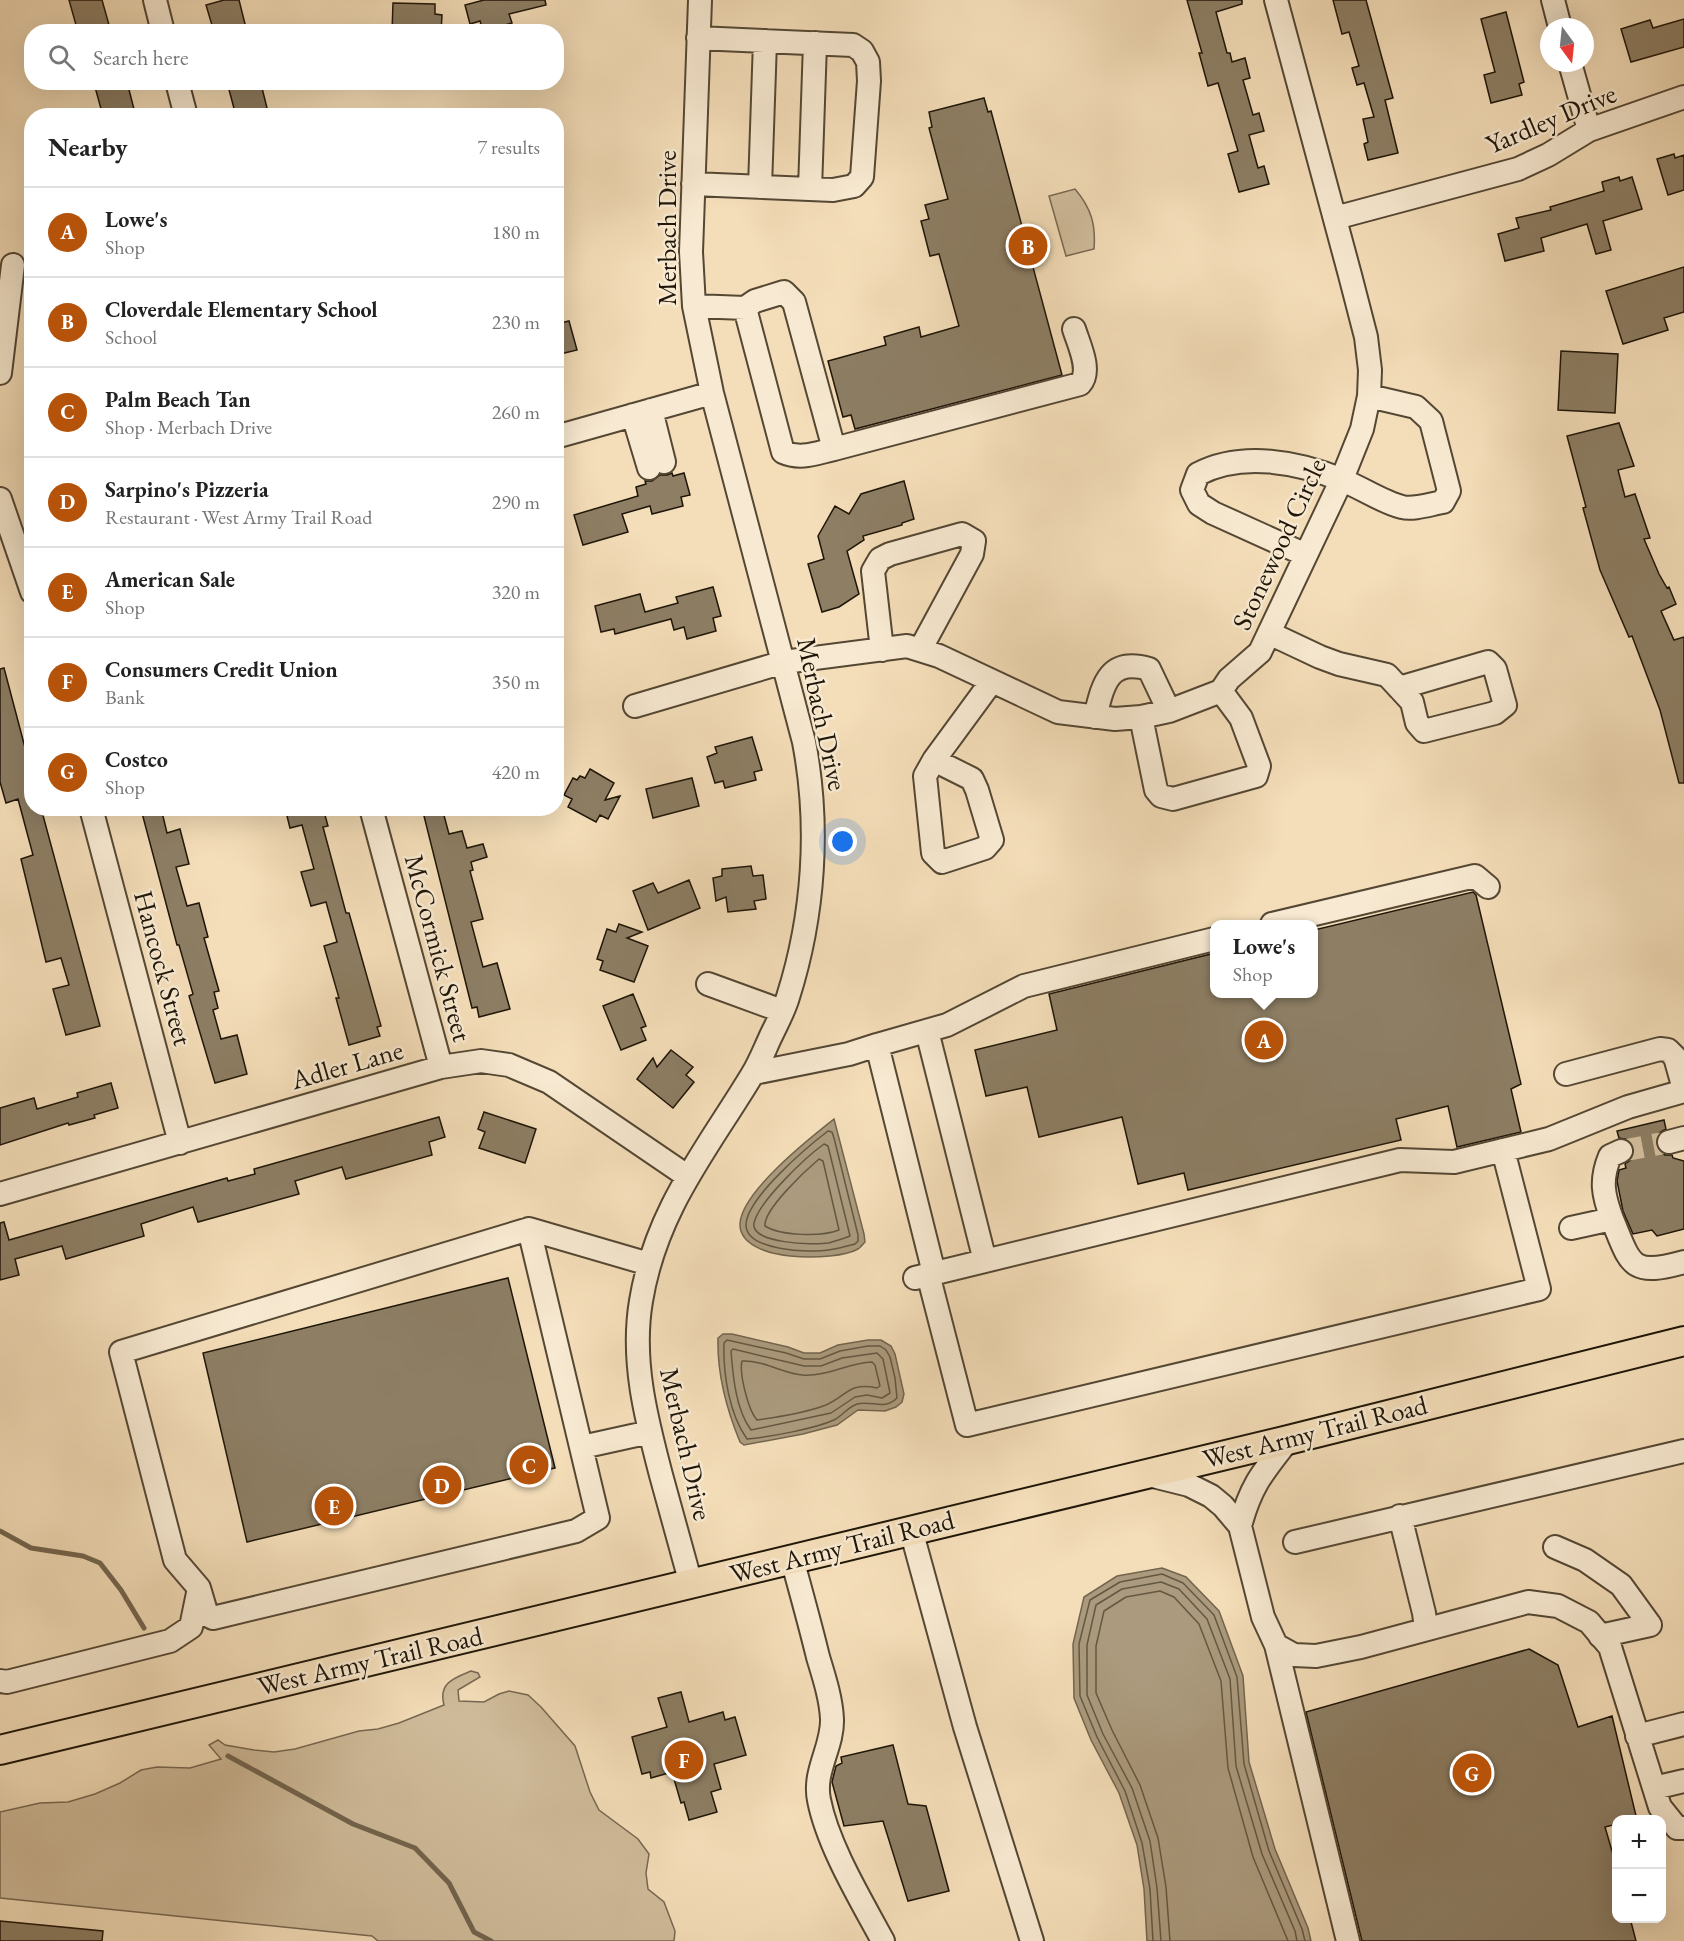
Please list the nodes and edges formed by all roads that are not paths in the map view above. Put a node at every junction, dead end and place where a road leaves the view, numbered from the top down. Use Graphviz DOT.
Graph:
graph roads {
  1 [pos="155,0"];
  2 [pos="700,0"];
  3 [pos="1276,0"];
  4 [pos="1553,0"];
  5 [pos="1558,18"];
  6 [pos="161,24"];
  7 [pos="698,38"];
  8 [pos="765,41"];
  9 [pos="815,43"];
  10 [pos="1573,72"];
  11 [pos="179,90"];
  12 [pos="1684,97"];
  13 [pos="184,108"];
  14 [pos="1589,130"];
  15 [pos="693,184"];
  16 [pos="760,187"];
  17 [pos="810,189"];
  18 [pos="1335,218"];
  19 [pos="15,264"];
  20 [pos="694,306"];
  21 [pos="745,308"];
  22 [pos="1074,329"];
  23 [pos="0,373"];
  24 [pos="712,393"];
  25 [pos="1369,396"];
  26 [pos="642,413"];
  27 [pos="564,435"];
  28 [pos="834,450"];
  29 [pos="656,465"];
  30 [pos="1342,480"];
  31 [pos="0,499"];
  32 [pos="1306,555"];
  33 [pos="24,569"];
  34 [pos="1269,633"];
  35 [pos="882,650"];
  36 [pos="920,650"];
  37 [pos="784,662"];
  38 [pos="992,681"];
  39 [pos="1399,688"];
  40 [pos="1221,691"];
  41 [pos="635,706"];
  42 [pos="1169,711"];
  43 [pos="1095,717"];
  44 [pos="1141,717"];
  45 [pos="934,760"];
  46 [pos="93,816"];
  47 [pos="373,816"];
  48 [pos="1488,887"];
  49 [pos="1289,920"];
  50 [pos="1210,940"];
  51 [pos="708,984"];
  52 [pos="782,1011"];
  53 [pos="927,1031"];
  54 [pos="877,1045"];
  55 [pos="441,1067"];
  56 [pos="754,1072"];
  57 [pos="1566,1074"];
  58 [pos="1684,1090"];
  59 [pos="180,1143"];
  60 [pos="1503,1150"];
  61 [pos="1622,1150"];
  62 [pos="687,1176"];
  63 [pos="0,1194"];
  64 [pos="1612,1219"];
  65 [pos="1570,1228"];
  66 [pos="529,1229"];
  67 [pos="985,1261"];
  68 [pos="1684,1262"];
  69 [pos="649,1264"];
  70 [pos="925,1275"];
  71 [pos="1684,1341"];
  72 [pos="650,1432"];
  73 [pos="1288,1440"];
  74 [pos="582,1447"];
  75 [pos="1684,1451"];
  76 [pos="1145,1474"];
  77 [pos="1400,1516"];
  78 [pos="1240,1526"];
  79 [pos="911,1530"];
  80 [pos="1295,1542"];
  81 [pos="1555,1547"];
  82 [pos="792,1559"];
  83 [pos="691,1584"];
  84 [pos="199,1588"];
  85 [pos="1426,1629"];
  86 [pos="1600,1636"];
  87 [pos="1276,1645"];
  88 [pos="0,1681"];
  89 [pos="1684,1724"];
  90 [pos="1637,1736"];
  91 [pos="0,1750"];
  92 [pos="1684,1781"];
  93 [pos="1654,1788"];
  94 [pos="1684,1828"];
  95 [pos="883,1941"];
  96 [pos="1032,1941"];
  97 [pos="1348,1941"];
  1 -- 6 [label="street"];
  2 -- 7 [label="street, Merbach Drive"];
  3 -- 18 [label="street, Stonewood Circle"];
  4 -- 5 [label="street"];
  7 -- 8 [label="street"];
  7 -- 15 [label="street, Merbach Drive"];
  8 -- 9 [label="street"];
  8 -- 16 [label="street"];
  9 -- 17 [label="street"];
  9 -- 17 [label="street"];
  10 -- 14 [label="street"];
  11 -- 13 [label="street"];
  12 -- 14 [label="street, Yardley Drive"];
  14 -- 18 [label="street, Yardley Drive"];
  15 -- 16 [label="street"];
  15 -- 20 [label="street, Merbach Drive"];
  16 -- 17 [label="street"];
  18 -- 25 [label="street, Stonewood Circle"];
  19 -- 23 [label="street"];
  20 -- 21 [label="street"];
  20 -- 24 [label="street, Merbach Drive"];
  21 -- 28 [label="street"];
  21 -- 28 [label="street"];
  22 -- 28 [label="street"];
  24 -- 26 [label="street"];
  24 -- 37 [label="street, Merbach Drive"];
  25 -- 30 [label="street, Stonewood Circle"];
  25 -- 30 [label="street"];
  26 -- 27 [label="street"];
  26 -- 29 [label="street"];
  30 -- 32 [label="street, Stonewood Circle"];
  30 -- 32 [label="street"];
  31 -- 33 [label="street"];
  32 -- 34 [label="street, Stonewood Circle"];
  34 -- 39 [label="street"];
  34 -- 40 [label="street, Stonewood Circle"];
  35 -- 36 [label="street, Stonewood Circle"];
  35 -- 36 [label="street"];
  35 -- 37 [label="street, Stonewood Circle"];
  36 -- 38 [label="street, Stonewood Circle"];
  37 -- 41 [label="street, Stonewood Circle"];
  37 -- 52 [label="street, Merbach Drive"];
  38 -- 43 [label="street, Stonewood Circle"];
  38 -- 45 [label="street"];
  40 -- 42 [label="street, Stonewood Circle"];
  40 -- 44 [label="street"];
  42 -- 43 [label="street"];
  42 -- 44 [label="street, Stonewood Circle"];
  43 -- 44 [label="street, Stonewood Circle"];
  46 -- 59 [label="street, Hancock Street"];
  47 -- 55 [label="street, McCormick Street"];
  48 -- 49 [label="street"];
  50 -- 53 [label="street"];
  51 -- 52 [label="street"];
  52 -- 56 [label="street, Merbach Drive"];
  53 -- 54 [label="street"];
  53 -- 67 [label="street"];
  54 -- 56 [label="street"];
  54 -- 70 [label="street"];
  55 -- 59 [label="street, Adler Lane"];
  55 -- 62 [label="street, Adler Lane"];
  56 -- 62 [label="street, Merbach Drive"];
  57 -- 58 [label="street"];
  58 -- 60 [label="street"];
  59 -- 63 [label="street, Adler Lane"];
  60 -- 67 [label="street"];
  60 -- 70 [label="street"];
  61 -- 64 [label="street"];
  62 -- 69 [label="street, Merbach Drive"];
  64 -- 65 [label="street"];
  64 -- 68 [label="street"];
  66 -- 69 [label="street"];
  66 -- 74 [label="street"];
  66 -- 84 [label="street"];
  67 -- 70 [label="street"];
  69 -- 72 [label="street, Merbach Drive"];
  71 -- 73 [label="main road, West Army Trail Road"];
  72 -- 74 [label="street"];
  72 -- 83 [label="street, Merbach Drive"];
  73 -- 76 [label="main road, West Army Trail Road"];
  73 -- 78 [label="street"];
  74 -- 84 [label="street"];
  75 -- 77 [label="street"];
  76 -- 78 [label="street"];
  76 -- 79 [label="main road, West Army Trail Road"];
  77 -- 80 [label="street"];
  77 -- 85 [label="street"];
  78 -- 87 [label="street"];
  79 -- 82 [label="main road, West Army Trail Road"];
  79 -- 96 [label="street"];
  81 -- 86 [label="street"];
  82 -- 83 [label="main road, West Army Trail Road"];
  82 -- 95 [label="street"];
  83 -- 91 [label="main road, West Army Trail Road"];
  84 -- 88 [label="street"];
  85 -- 86 [label="street"];
  85 -- 87 [label="street"];
  86 -- 90 [label="street"];
  87 -- 97 [label="street"];
  89 -- 90 [label="street"];
  90 -- 93 [label="street"];
  92 -- 93 [label="street"];
  93 -- 94 [label="street"];
}
